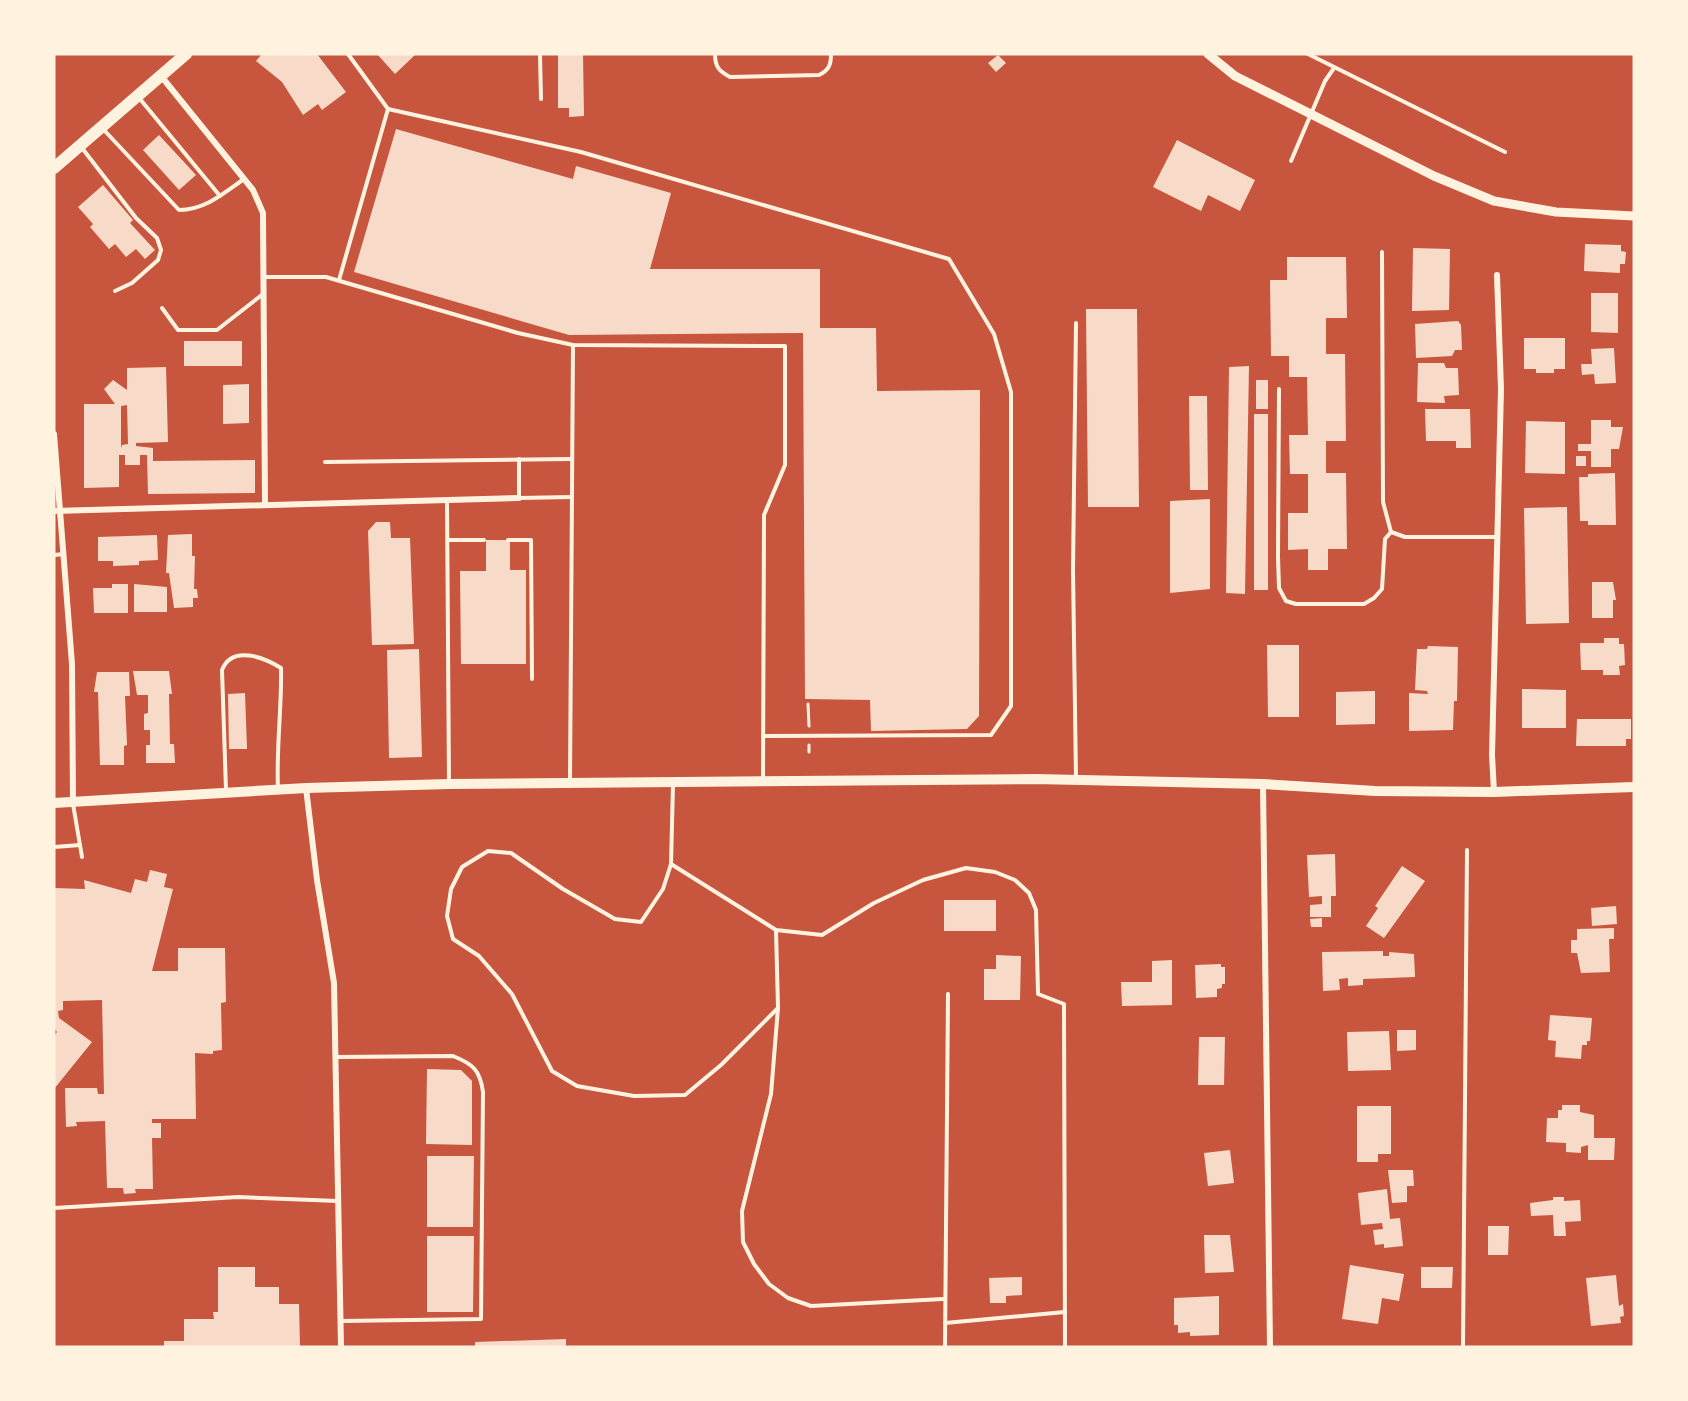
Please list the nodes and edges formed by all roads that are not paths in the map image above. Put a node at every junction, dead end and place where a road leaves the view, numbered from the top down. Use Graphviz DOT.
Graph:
graph roads {
  1 [pos="186,54"];
  2 [pos="348,54"];
  3 [pos="540,54"];
  4 [pos="715,54"];
  5 [pos="831,54"];
  6 [pos="1208,54"];
  7 [pos="1308,54"];
  8 [pos="1334,68"];
  9 [pos="161,76"];
  10 [pos="137,96"];
  11 [pos="541,99"];
  12 [pos="388,109"];
  13 [pos="1311,113"];
  14 [pos="101,127"];
  15 [pos="80,146"];
  16 [pos="1505,152"];
  17 [pos="1291,161"];
  18 [pos="54,168"];
  19 [pos="244,179"];
  20 [pos="220,196"];
  21 [pos="1634,216"];
  22 [pos="1382,252"];
  23 [pos="1497,275"];
  24 [pos="263,277"];
  25 [pos="339,280"];
  26 [pos="115,291"];
  27 [pos="264,294"];
  28 [pos="162,308"];
  29 [pos="1076,323"];
  30 [pos="573,345"];
  31 [pos="1279,388"];
  32 [pos="54,434"];
  33 [pos="519,459"];
  34 [pos="572,459"];
  35 [pos="325,462"];
  36 [pos="572,497"];
  37 [pos="519,498"];
  38 [pos="447,499"];
  39 [pos="265,504"];
  40 [pos="57,511"];
  41 [pos="1391,532"];
  42 [pos="1497,537"];
  43 [pos="448,540"];
  44 [pos="484,540"];
  45 [pos="508,540"];
  46 [pos="64,554"];
  47 [pos="54,555"];
  48 [pos="531,679"];
  49 [pos="763,736"];
  50 [pos="1076,780"];
  51 [pos="673,782"];
  52 [pos="763,782"];
  53 [pos="449,783"];
  54 [pos="570,783"];
  55 [pos="1263,784"];
  56 [pos="1634,787"];
  57 [pos="306,788"];
  58 [pos="278,790"];
  59 [pos="1494,792"];
  60 [pos="226,793"];
  61 [pos="73,802"];
  62 [pos="54,803"];
  63 [pos="80,845"];
  64 [pos="54,847"];
  65 [pos="1467,850"];
  66 [pos="82,857"];
  67 [pos="671,864"];
  68 [pos="776,930"];
  69 [pos="948,994"];
  70 [pos="778,1008"];
  71 [pos="335,1057"];
  72 [pos="338,1201"];
  73 [pos="54,1208"];
  74 [pos="943,1299"];
  75 [pos="1065,1312"];
  76 [pos="340,1321"];
  77 [pos="945,1323"];
  78 [pos="341,1347"];
  79 [pos="945,1347"];
  80 [pos="1065,1347"];
  81 [pos="1270,1347"];
  82 [pos="1463,1347"];
  1 -- 9 [label="main road"];
  2 -- 12 [label="lane"];
  3 -- 11 [label="lane"];
  4 -- 5 [label="lane"];
  6 -- 13 [label="street"];
  7 -- 8 [label="lane"];
  8 -- 13 [label="lane"];
  8 -- 16 [label="lane"];
  9 -- 10 [label="main road"];
  9 -- 19 [label="street"];
  10 -- 14 [label="main road"];
  10 -- 20 [label="lane"];
  12 -- 25 [label="lane"];
  12 -- 49 [label="lane"];
  13 -- 17 [label="lane"];
  13 -- 21 [label="street"];
  14 -- 15 [label="main road"];
  14 -- 20 [label="lane"];
  15 -- 18 [label="main road"];
  15 -- 26 [label="lane"];
  19 -- 20 [label="lane"];
  19 -- 24 [label="street"];
  22 -- 41 [label="lane"];
  23 -- 42 [label="street"];
  24 -- 25 [label="lane"];
  24 -- 27 [label="street"];
  25 -- 30 [label="lane"];
  27 -- 28 [label="lane"];
  27 -- 39 [label="street"];
  29 -- 50 [label="lane"];
  30 -- 34 [label="lane"];
  30 -- 49 [label="lane"];
  31 -- 41 [label="lane"];
  32 -- 40 [label="street"];
  33 -- 34 [label="lane"];
  33 -- 35 [label="lane"];
  33 -- 37 [label="lane"];
  34 -- 36 [label="lane"];
  36 -- 37 [label="lane"];
  36 -- 54 [label="lane"];
  37 -- 38 [label="street"];
  38 -- 39 [label="street"];
  38 -- 43 [label="lane"];
  39 -- 40 [label="street"];
  40 -- 46 [label="street"];
  41 -- 42 [label="lane"];
  42 -- 59 [label="street"];
  43 -- 44 [label="lane"];
  43 -- 53 [label="lane"];
  45 -- 48 [label="lane"];
  46 -- 47 [label="lane"];
  46 -- 61 [label="street"];
  49 -- 52 [label="lane"];
  50 -- 52 [label="main road"];
  50 -- 55 [label="main road"];
  51 -- 52 [label="main road"];
  51 -- 54 [label="main road"];
  51 -- 67 [label="lane"];
  53 -- 54 [label="main road"];
  53 -- 57 [label="main road"];
  55 -- 59 [label="main road"];
  55 -- 81 [label="street"];
  56 -- 59 [label="main road"];
  57 -- 58 [label="main road"];
  57 -- 71 [label="street"];
  58 -- 60 [label="main road"];
  58 -- 60 [label="lane"];
  60 -- 61 [label="main road"];
  61 -- 62 [label="main road"];
  61 -- 63 [label="lane"];
  63 -- 64 [label="lane"];
  63 -- 66 [label="lane"];
  65 -- 82 [label="lane"];
  67 -- 68 [label="lane"];
  67 -- 70 [label="lane"];
  68 -- 70 [label="lane"];
  68 -- 75 [label="lane"];
  69 -- 74 [label="lane"];
  70 -- 74 [label="lane"];
  71 -- 72 [label="street"];
  71 -- 76 [label="lane"];
  72 -- 73 [label="lane"];
  72 -- 76 [label="street"];
  74 -- 77 [label="lane"];
  75 -- 77 [label="lane"];
  75 -- 80 [label="lane"];
  76 -- 78 [label="street"];
  77 -- 79 [label="lane"];
}
